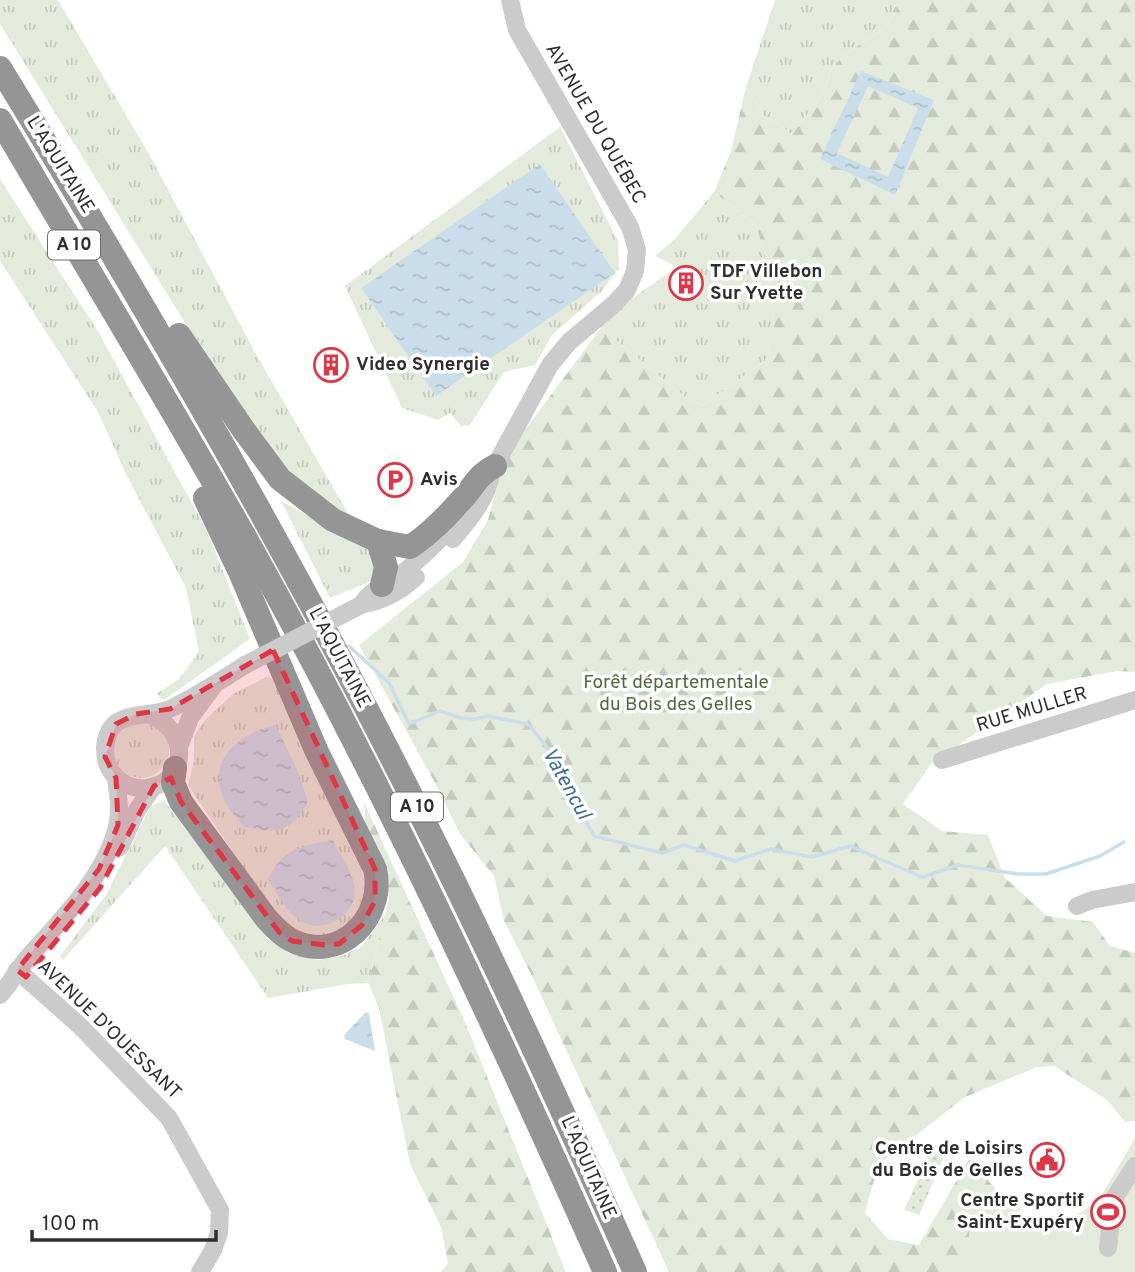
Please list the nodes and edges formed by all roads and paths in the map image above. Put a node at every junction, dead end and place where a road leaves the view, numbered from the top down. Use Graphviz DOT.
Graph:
graph roads {
  1 [pos="510,0"];
  2 [pos="0,68"];
  3 [pos="0,120"];
  4 [pos="113,251"];
  5 [pos="148,370"];
  6 [pos="493,470"];
  7 [pos="378,541"];
  8 [pos="372,596"];
  9 [pos="215,684"];
  10 [pos="1135,700"];
  11 [pos="147,714"];
  12 [pos="177,757"];
  13 [pos="942,760"];
  14 [pos="117,778"];
  15 [pos="154,786"];
  16 [pos="1135,892"];
  17 [pos="1077,906"];
  18 [pos="22,973"];
  19 [pos="4,990"];
  20 [pos="1135,1166"];
  21 [pos="1108,1248"];
  22 [pos="200,1272"];
  23 [pos="605,1272"];
  24 [pos="635,1272"];
  1 -- 6 [label="street, AVENUE DU QUÉBEC"];
  2 -- 4 [label="highway, L'AQUITAINE / A 10"];
  3 -- 5 [label="highway, L'AQUITAINE / A 10"];
  4 -- 7 [label="highway"];
  4 -- 24 [label="highway, L'AQUITAINE / A 10"];
  5 -- 12 [label="highway"];
  5 -- 23 [label="highway, L'AQUITAINE / A 10"];
  6 -- 7 [label="highway"];
  6 -- 8 [label="street"];
  7 -- 8 [label="highway"];
  8 -- 9 [label="street, bridge"];
  9 -- 11 [label="street"];
  9 -- 12 [label="street"];
  10 -- 13 [label="street, RUE MULLER"];
  11 -- 12 [label="street"];
  11 -- 14 [label="street"];
  12 -- 15 [label="street"];
  14 -- 15 [label="street"];
  14 -- 18 [label="street"];
  15 -- 18 [label="street"];
  16 -- 17 [label="street"];
  18 -- 19 [label="street"];
  18 -- 22 [label="street, AVENUE D'OUESSANT"];
  20 -- 21 [label="street"];
}
